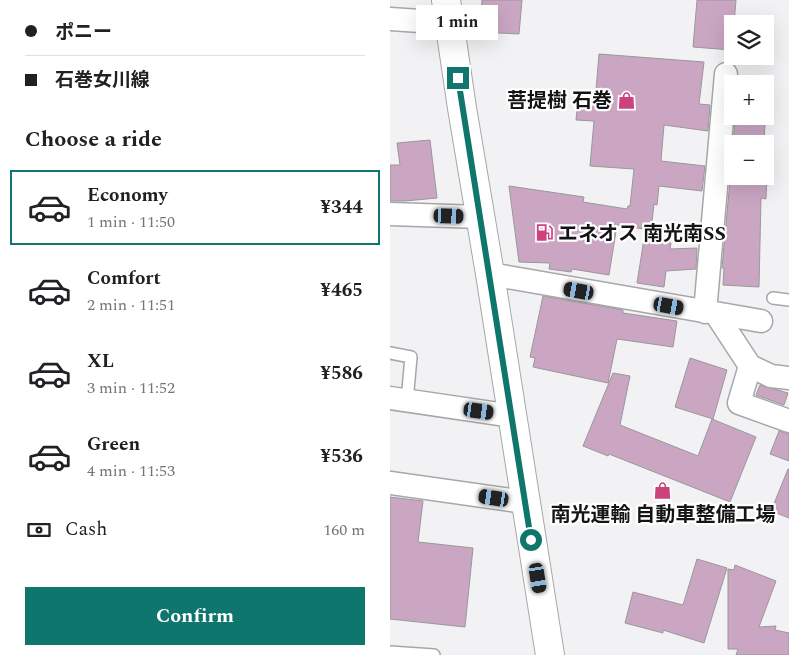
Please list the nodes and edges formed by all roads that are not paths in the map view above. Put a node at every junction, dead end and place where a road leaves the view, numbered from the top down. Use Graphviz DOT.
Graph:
graph roads {
  1 [pos="448,12"];
  2 [pos="390,19"];
  3 [pos="726,74"];
  4 [pos="390,214"];
  5 [pos="480,217"];
  6 [pos="490,274"];
  7 [pos="773,298"];
  8 [pos="789,300"];
  9 [pos="710,313"];
  10 [pos="761,321"];
  11 [pos="390,353"];
  12 [pos="750,366"];
  13 [pos="789,378"];
  14 [pos="398,400"];
  15 [pos="512,416"];
  16 [pos="789,420"];
  17 [pos="390,483"];
  18 [pos="525,502"];
  19 [pos="390,652"];
  20 [pos="434,655"];
  21 [pos="550,655"];
  1 -- 2 [label="street"];
  1 -- 5 [label="main road"];
  3 -- 9 [label="street"];
  4 -- 5 [label="street"];
  5 -- 6 [label="main road"];
  6 -- 9 [label="street"];
  6 -- 15 [label="main road"];
  7 -- 8 [label="lane"];
  9 -- 10 [label="street"];
  9 -- 12 [label="street"];
  11 -- 14 [label="lane"];
  12 -- 13 [label="street"];
  12 -- 16 [label="street"];
  14 -- 15 [label="street"];
  15 -- 18 [label="main road"];
  17 -- 18 [label="street"];
  18 -- 21 [label="main road"];
  19 -- 20 [label="lane"];
}
